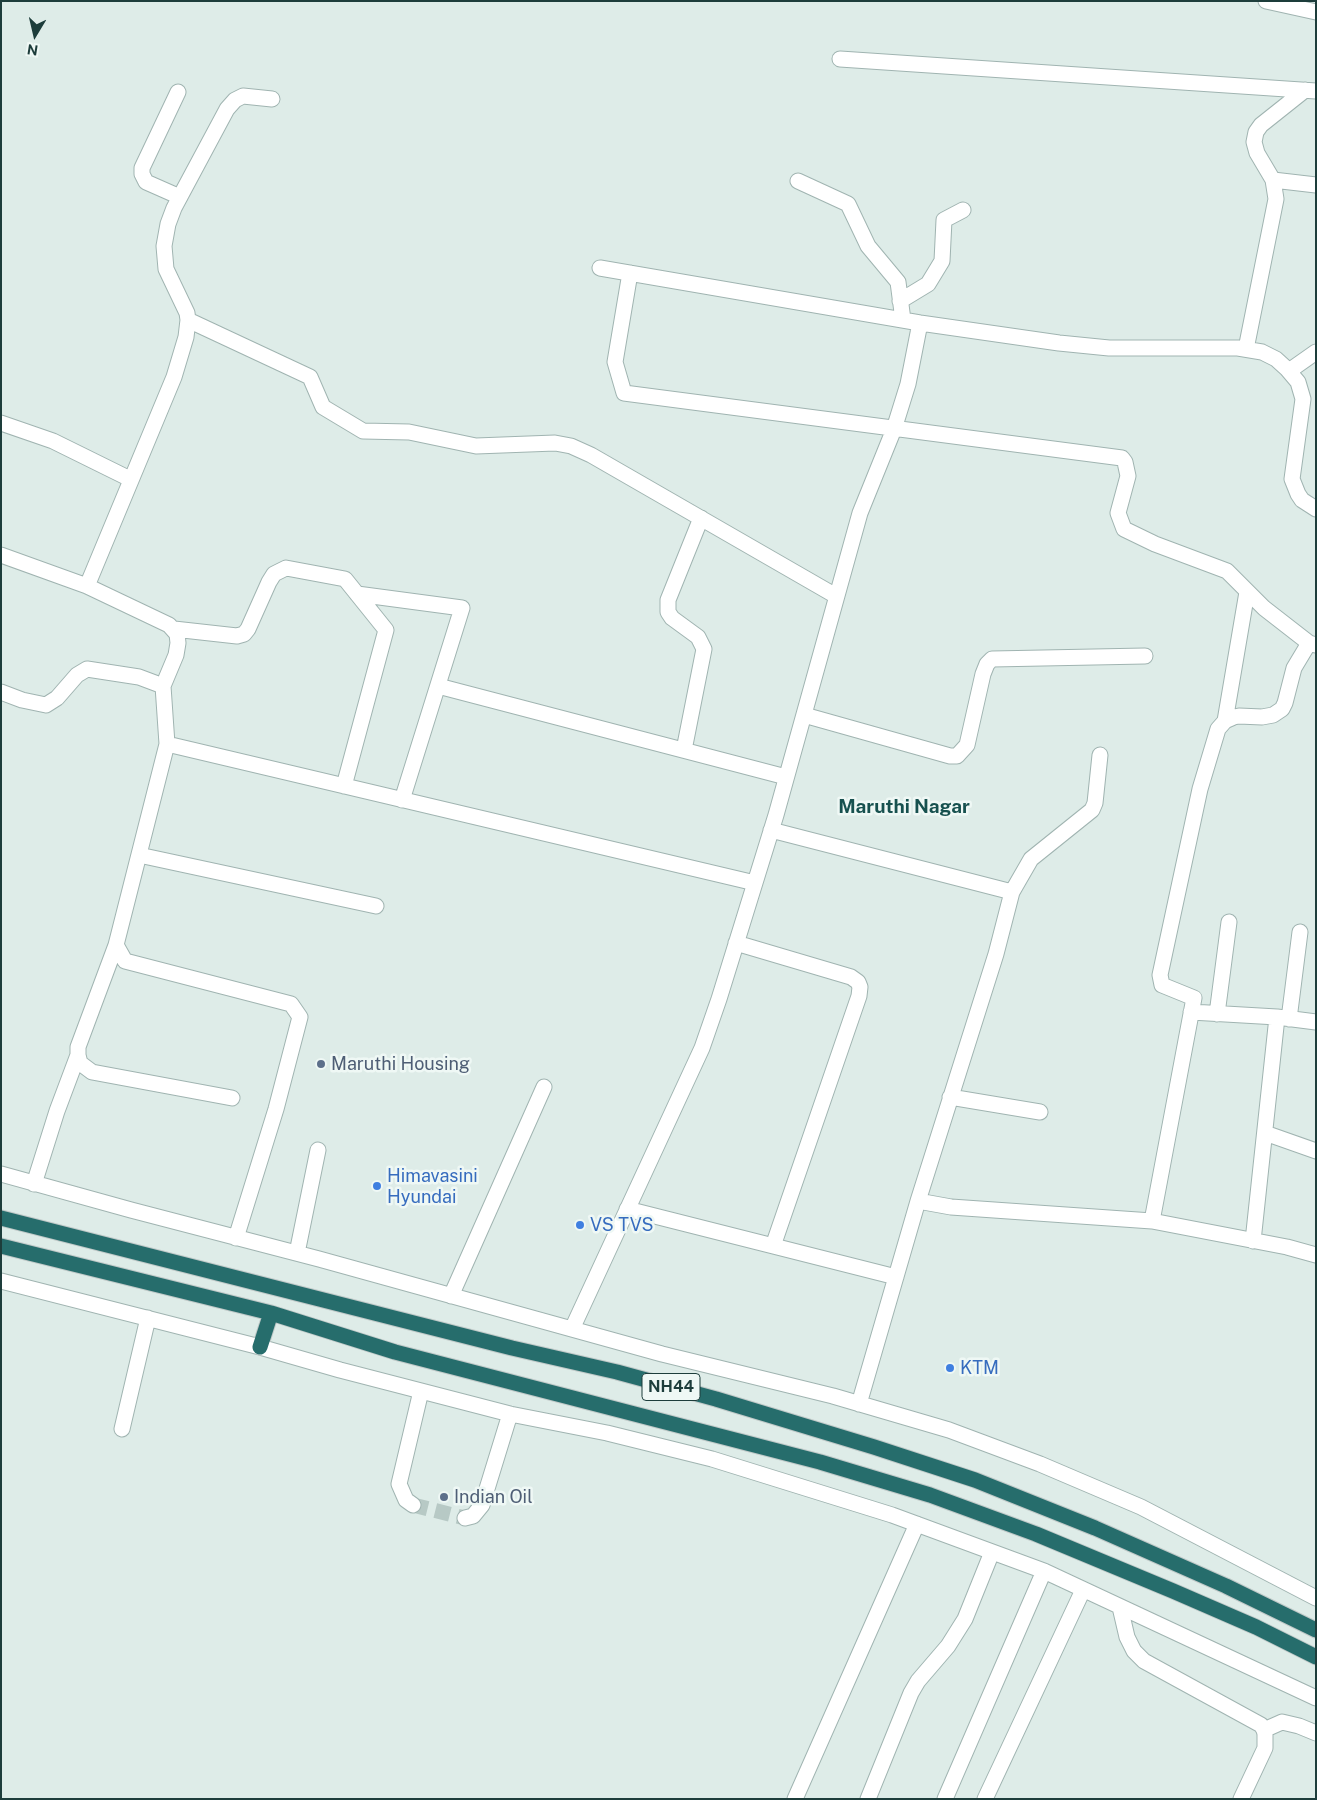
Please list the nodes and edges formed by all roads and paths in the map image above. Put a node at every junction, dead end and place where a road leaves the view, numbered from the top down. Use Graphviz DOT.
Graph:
graph roads {
  1 [pos="1266,1"];
  2 [pos="1316,12"];
  3 [pos="840,59"];
  4 [pos="1311,91"];
  5 [pos="178,92"];
  6 [pos="272,99"];
  7 [pos="1273,180"];
  8 [pos="798,181"];
  9 [pos="1316,185"];
  10 [pos="180,197"];
  11 [pos="962,210"];
  12 [pos="600,268"];
  13 [pos="630,273"];
  14 [pos="900,300"];
  15 [pos="188,320"];
  16 [pos="903,320"];
  17 [pos="920,323"];
  18 [pos="1246,349"];
  19 [pos="1316,352"];
  20 [pos="1289,371"];
  21 [pos="1,423"];
  22 [pos="894,429"];
  23 [pos="130,479"];
  24 [pos="1316,509"];
  25 [pos="701,518"];
  26 [pos="1,555"];
  27 [pos="87,586"];
  28 [pos="1247,592"];
  29 [pos="357,594"];
  30 [pos="836,596"];
  31 [pos="174,629"];
  32 [pos="1312,644"];
  33 [pos="1145,656"];
  34 [pos="163,686"];
  35 [pos="438,686"];
  36 [pos="1,692"];
  37 [pos="804,715"];
  38 [pos="1225,721"];
  39 [pos="167,744"];
  40 [pos="684,750"];
  41 [pos="1100,755"];
  42 [pos="786,777"];
  43 [pos="344,786"];
  44 [pos="402,800"];
  45 [pos="772,830"];
  46 [pos="139,855"];
  47 [pos="755,883"];
  48 [pos="1012,892"];
  49 [pos="376,906"];
  50 [pos="1230,922"];
  51 [pos="1300,932"];
  52 [pos="736,943"];
  53 [pos="116,945"];
  54 [pos="1191,1012"];
  55 [pos="1217,1014"];
  56 [pos="1283,1018"];
  57 [pos="1316,1022"];
  58 [pos="78,1055"];
  59 [pos="544,1086"];
  60 [pos="950,1097"];
  61 [pos="232,1098"];
  62 [pos="1040,1112"];
  63 [pos="1264,1133"];
  64 [pos="318,1150"];
  65 [pos="1316,1152"];
  66 [pos="1,1174"];
  67 [pos="34,1184"];
  68 [pos="918,1200"];
  69 [pos="627,1209"];
  70 [pos="1,1218"];
  71 [pos="1152,1221"];
  72 [pos="236,1238"];
  73 [pos="1253,1241"];
  74 [pos="1,1246"];
  75 [pos="773,1246"];
  76 [pos="297,1253"];
  77 [pos="1316,1255"];
  78 [pos="896,1277"];
  79 [pos="1,1281"];
  80 [pos="451,1296"];
  81 [pos="271,1313"];
  82 [pos="148,1318"];
  83 [pos="572,1329"];
  84 [pos="260,1347"];
  85 [pos="422,1391"];
  86 [pos="859,1404"];
  87 [pos="510,1414"];
  88 [pos="122,1429"];
  89 [pos="412,1505"];
  90 [pos="465,1518"];
  91 [pos="917,1524"];
  92 [pos="992,1552"];
  93 [pos="1044,1571"];
  94 [pos="1083,1590"];
  95 [pos="1316,1598"];
  96 [pos="1120,1607"];
  97 [pos="1316,1630"];
  98 [pos="1316,1657"];
  99 [pos="1316,1698"];
  100 [pos="1264,1730"];
  101 [pos="1316,1734"];
  102 [pos="795,1799"];
  103 [pos="868,1799"];
  104 [pos="944,1799"];
  105 [pos="985,1799"];
  106 [pos="1241,1799"];
  1 -- 2 [label="street"];
  3 -- 4 [label="street"];
  4 -- 7 [label="street"];
  5 -- 10 [label="street"];
  6 -- 10 [label="street"];
  7 -- 9 [label="street"];
  7 -- 18 [label="street"];
  8 -- 14 [label="street"];
  10 -- 15 [label="street"];
  11 -- 14 [label="street"];
  12 -- 13 [label="street"];
  13 -- 16 [label="street"];
  13 -- 22 [label="street"];
  14 -- 16 [label="street"];
  15 -- 23 [label="street"];
  15 -- 25 [label="street"];
  16 -- 17 [label="street"];
  17 -- 18 [label="street"];
  17 -- 22 [label="street"];
  18 -- 20 [label="street"];
  19 -- 20 [label="street"];
  20 -- 24 [label="street"];
  21 -- 23 [label="street"];
  22 -- 28 [label="street"];
  22 -- 30 [label="street"];
  23 -- 27 [label="street"];
  25 -- 30 [label="street"];
  25 -- 40 [label="street"];
  26 -- 27 [label="street"];
  27 -- 31 [label="street"];
  28 -- 32 [label="street"];
  28 -- 38 [label="street"];
  29 -- 31 [label="street"];
  29 -- 35 [label="street"];
  29 -- 43 [label="street"];
  30 -- 37 [label="street"];
  31 -- 34 [label="street"];
  32 -- 38 [label="street"];
  33 -- 37 [label="street"];
  34 -- 36 [label="street"];
  34 -- 39 [label="street"];
  35 -- 40 [label="street"];
  35 -- 44 [label="street"];
  37 -- 42 [label="street"];
  38 -- 54 [label="street"];
  39 -- 43 [label="street"];
  39 -- 46 [label="street"];
  40 -- 42 [label="street"];
  41 -- 48 [label="street"];
  42 -- 45 [label="street"];
  43 -- 44 [label="street"];
  44 -- 47 [label="street"];
  45 -- 47 [label="street"];
  45 -- 48 [label="street"];
  46 -- 49 [label="street"];
  46 -- 53 [label="street"];
  47 -- 52 [label="street"];
  48 -- 60 [label="street"];
  50 -- 55 [label="street"];
  51 -- 56 [label="street"];
  52 -- 69 [label="street"];
  52 -- 75 [label="street"];
  53 -- 58 [label="street"];
  53 -- 72 [label="street"];
  54 -- 55 [label="street"];
  54 -- 71 [label="street"];
  55 -- 56 [label="street"];
  56 -- 57 [label="street"];
  56 -- 63 [label="street"];
  58 -- 61 [label="street"];
  58 -- 67 [label="street"];
  59 -- 80 [label="street"];
  60 -- 62 [label="street"];
  60 -- 68 [label="street"];
  63 -- 65 [label="street"];
  63 -- 73 [label="street"];
  64 -- 76 [label="street"];
  66 -- 67 [label="street"];
  67 -- 72 [label="street"];
  68 -- 71 [label="street"];
  68 -- 78 [label="street"];
  69 -- 75 [label="street"];
  69 -- 83 [label="street"];
  70 -- 97 [label="highway, NH44"];
  71 -- 73 [label="street"];
  72 -- 76 [label="street"];
  73 -- 77 [label="street"];
  74 -- 81 [label="highway, NH44"];
  75 -- 78 [label="street"];
  76 -- 80 [label="street"];
  78 -- 86 [label="street"];
  79 -- 82 [label="street"];
  80 -- 83 [label="street"];
  81 -- 84 [label="highway"];
  81 -- 98 [label="highway, NH44"];
  82 -- 84 [label="street"];
  82 -- 88 [label="street"];
  83 -- 86 [label="street"];
  84 -- 85 [label="street"];
  85 -- 87 [label="street"];
  85 -- 89 [label="street"];
  86 -- 95 [label="street"];
  87 -- 90 [label="street"];
  87 -- 91 [label="street"];
  91 -- 92 [label="street"];
  91 -- 102 [label="street"];
  92 -- 93 [label="street"];
  92 -- 103 [label="street"];
  93 -- 94 [label="street"];
  93 -- 104 [label="street"];
  94 -- 96 [label="street"];
  94 -- 105 [label="street"];
  96 -- 99 [label="street"];
  96 -- 100 [label="street"];
  100 -- 101 [label="street"];
  100 -- 106 [label="street"];
}
